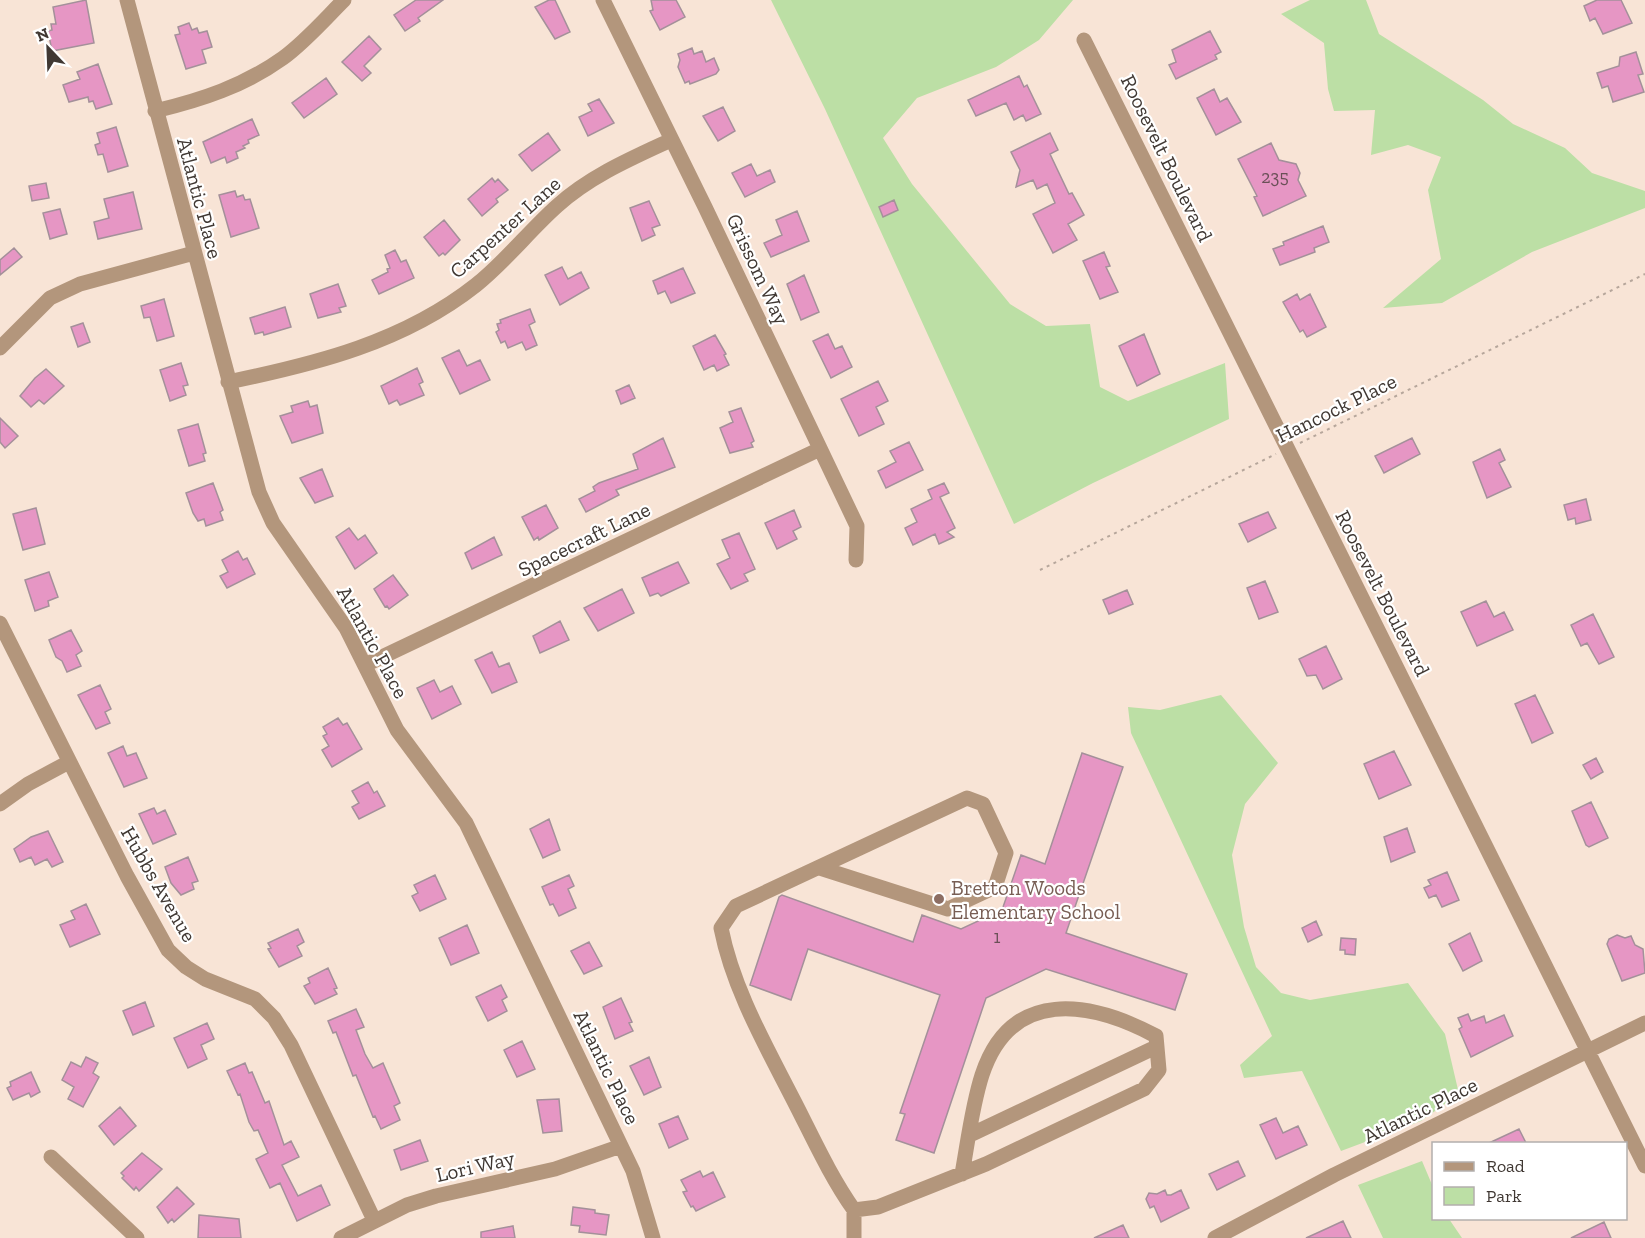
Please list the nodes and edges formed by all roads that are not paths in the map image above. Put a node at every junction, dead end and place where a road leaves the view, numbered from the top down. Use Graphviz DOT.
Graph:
graph roads {
  1 [pos="127,0"];
  2 [pos="344,0"];
  3 [pos="603,0"];
  4 [pos="1084,39"];
  5 [pos="155,111"];
  6 [pos="671,140"];
  7 [pos="194,253"];
  8 [pos="0,348"];
  9 [pos="228,382"];
  10 [pos="820,449"];
  11 [pos="856,561"];
  12 [pos="0,623"];
  13 [pos="365,664"];
  14 [pos="69,762"];
  15 [pos="0,804"];
  16 [pos="820,868"];
  17 [pos="1645,1023"];
  18 [pos="1156,1047"];
  19 [pos="1588,1051"];
  20 [pos="970,1135"];
  21 [pos="621,1146"];
  22 [pos="51,1157"];
  23 [pos="1645,1166"];
  24 [pos="962,1174"];
  25 [pos="854,1210"];
  26 [pos="374,1220"];
  27 [pos="137,1238"];
  28 [pos="341,1238"];
  29 [pos="653,1238"];
  30 [pos="854,1238"];
  31 [pos="1215,1238"];
  1 -- 5 [label="street, Atlantic Place"];
  2 -- 5 [label="street"];
  3 -- 6 [label="street, Grissom Way"];
  4 -- 19 [label="street, Roosevelt Boulevard"];
  5 -- 7 [label="street, Atlantic Place"];
  6 -- 9 [label="street, Carpenter Lane"];
  6 -- 10 [label="street, Grissom Way"];
  7 -- 8 [label="street"];
  7 -- 9 [label="street, Atlantic Place"];
  9 -- 13 [label="street, Atlantic Place"];
  10 -- 11 [label="street, Grissom Way"];
  10 -- 13 [label="street, Spacecraft Lane"];
  12 -- 14 [label="street, Hubbs Avenue"];
  13 -- 21 [label="street, Atlantic Place"];
  14 -- 15 [label="street"];
  14 -- 26 [label="street, Hubbs Avenue"];
  16 -- 16 [label="street"];
  16 -- 25 [label="street"];
  17 -- 19 [label="street, Atlantic Place"];
  18 -- 20 [label="street"];
  18 -- 20 [label="street"];
  18 -- 24 [label="street"];
  19 -- 23 [label="street, Roosevelt Boulevard"];
  19 -- 31 [label="street, Atlantic Place"];
  20 -- 24 [label="street"];
  21 -- 26 [label="street, Lori Way"];
  21 -- 29 [label="street, Atlantic Place"];
  22 -- 27 [label="street"];
  24 -- 25 [label="street"];
  25 -- 30 [label="street"];
  26 -- 28 [label="street, Lori Way"];
}
